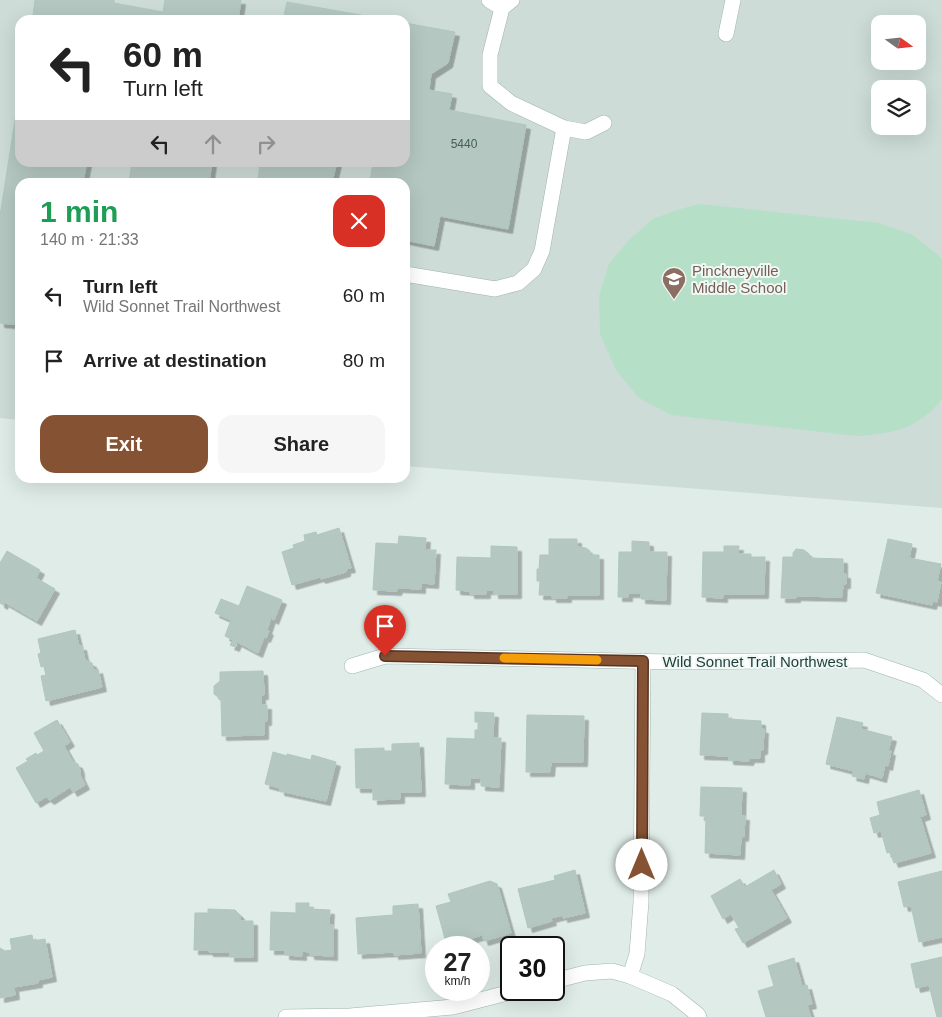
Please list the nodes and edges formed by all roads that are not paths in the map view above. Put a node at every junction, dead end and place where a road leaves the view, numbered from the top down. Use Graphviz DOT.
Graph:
graph roads {
  1 [pos="489,0"];
  2 [pos="733,0"];
  3 [pos="507,4"];
  4 [pos="726,34"];
  5 [pos="604,123"];
  6 [pos="564,128"];
  7 [pos="410,275"];
  8 [pos="643,661"];
  9 [pos="352,666"];
  10 [pos="942,695"];
  11 [pos="630,976"];
  12 [pos="565,978"];
  13 [pos="500,995"];
  14 [pos="350,1016"];
  15 [pos="286,1017"];
  16 [pos="699,1017"];
  1 -- 3 [label="street"];
  2 -- 4 [label="street"];
  3 -- 6 [label="street"];
  5 -- 6 [label="street"];
  6 -- 7 [label="street"];
  8 -- 9 [label="street, Wild Sonnet Trail Northwest"];
  8 -- 10 [label="street, Wild Sonnet Trail Northwest"];
  8 -- 11 [label="street"];
  11 -- 12 [label="street"];
  11 -- 16 [label="street"];
  13 -- 14 [label="street"];
  14 -- 15 [label="street"];
}
